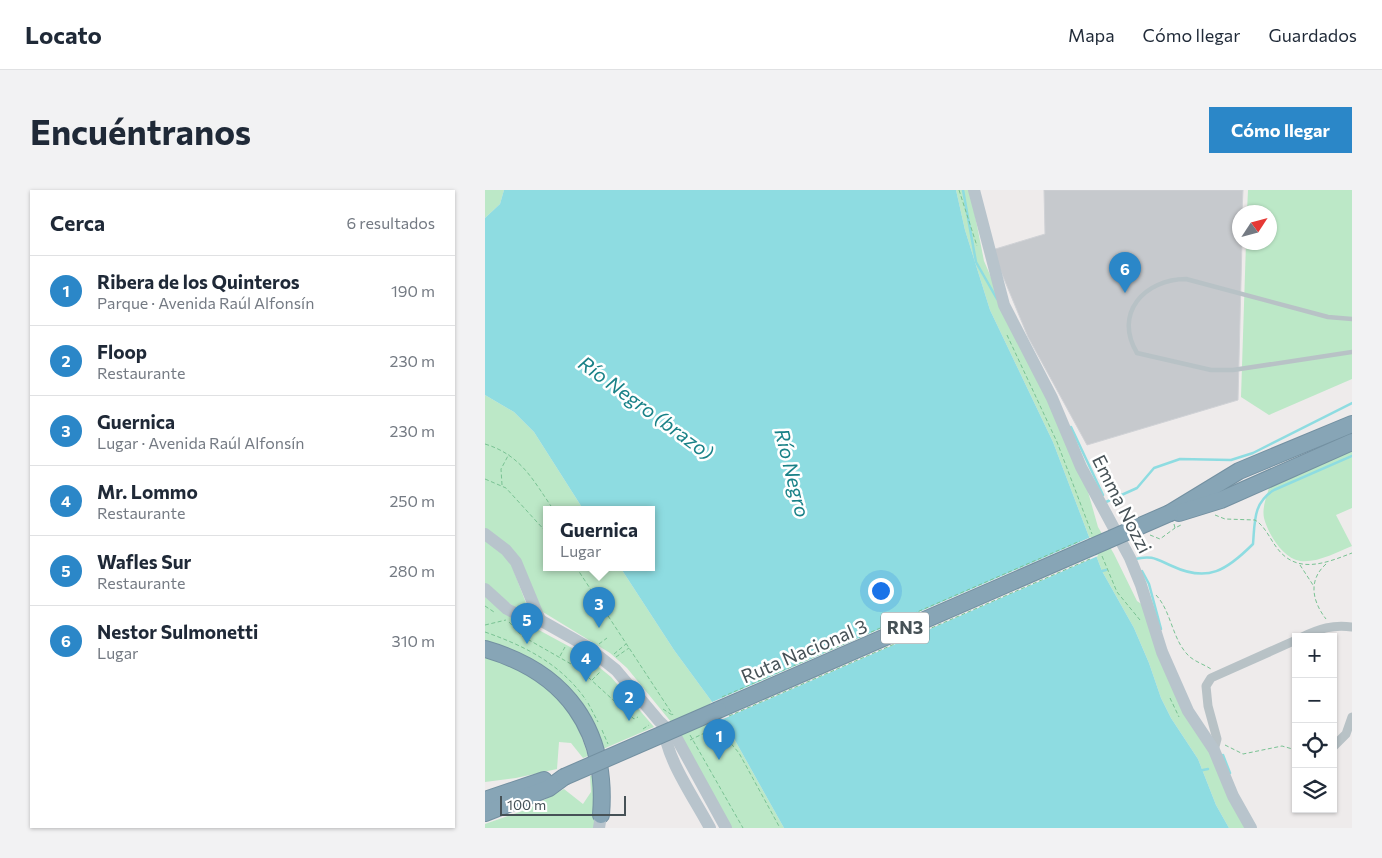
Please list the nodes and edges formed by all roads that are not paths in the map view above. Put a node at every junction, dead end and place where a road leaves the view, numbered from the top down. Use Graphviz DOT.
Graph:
graph roads {
  1 [pos="974,190"];
  2 [pos="1352,319"];
  3 [pos="1352,352"];
  4 [pos="1352,424"];
  5 [pos="1352,442"];
  6 [pos="1170,514"];
  7 [pos="485,534"];
  8 [pos="485,589"];
  9 [pos="540,620"];
  10 [pos="1352,627"];
  11 [pos="1310,633"];
  12 [pos="1292,642"];
  13 [pos="485,649"];
  14 [pos="1352,718"];
  15 [pos="659,727"];
  16 [pos="1337,743"];
  17 [pos="1216,745"];
  18 [pos="564,777"];
  19 [pos="485,788"];
  20 [pos="520,789"];
  21 [pos="485,800"];
  22 [pos="485,814"];
  23 [pos="600,822"];
  24 [pos="1252,827"];
  25 [pos="710,828"];
  26 [pos="726,828"];
  1 -- 17 [label="street, Emma Nozzi"];
  2 -- 3 [label="lane"];
  4 -- 6 [label="highway, RN3"];
  5 -- 6 [label="highway, RN3"];
  6 -- 18 [label="highway, Ruta Nacional 3 / RN3, bridge"];
  7 -- 9 [label="street"];
  8 -- 9 [label="street"];
  9 -- 15 [label="street"];
  10 -- 11 [label="street"];
  12 -- 17 [label="street"];
  13 -- 23 [label="highway"];
  14 -- 16 [label="street"];
  15 -- 25 [label="street"];
  15 -- 26 [label="street"];
  17 -- 24 [label="street, Emma Nozzi"];
  18 -- 20 [label="highway, Ruta Nacional 3 / RN3"];
  18 -- 22 [label="highway, Ruta Nacional 3 / RN3"];
  19 -- 20 [label="highway"];
  20 -- 21 [label="highway, Ruta Nacional 3 / RN3"];
}
